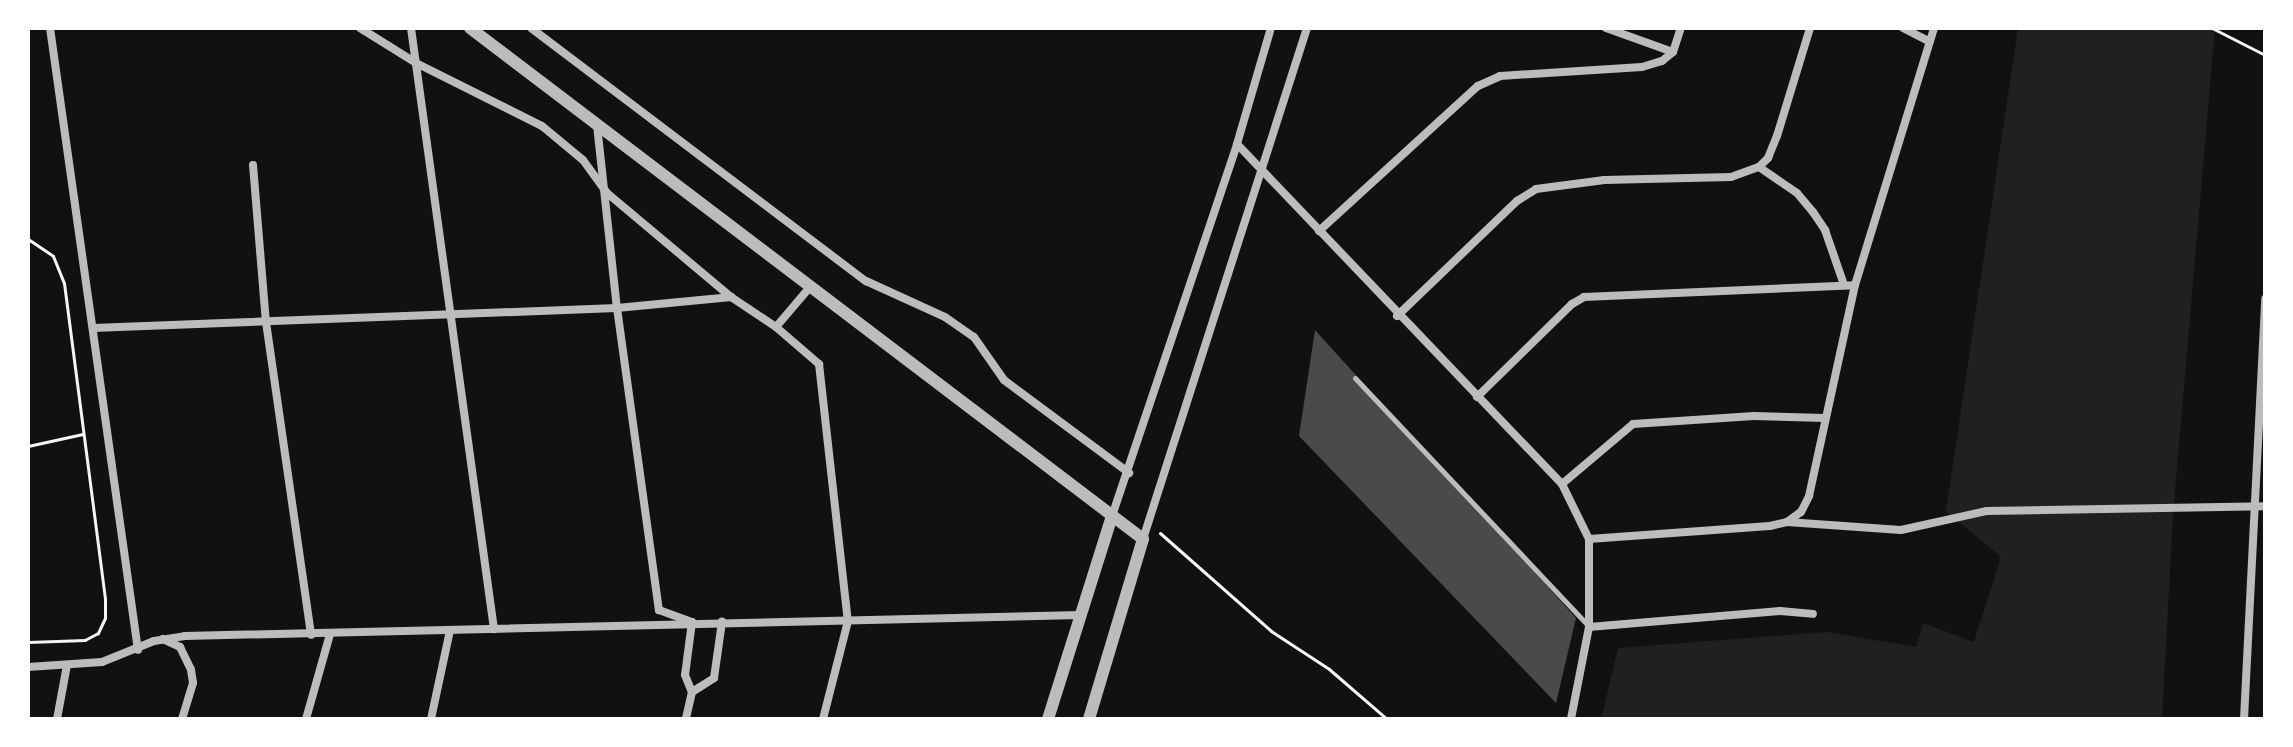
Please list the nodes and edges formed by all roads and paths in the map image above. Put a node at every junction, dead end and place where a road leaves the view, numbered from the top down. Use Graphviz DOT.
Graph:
graph roads {
  1 [pos="50,28"];
  2 [pos="360,28"];
  3 [pos="411,28"];
  4 [pos="470,28"];
  5 [pos="531,28"];
  6 [pos="1271,28"];
  7 [pos="1307,28"];
  8 [pos="1606,28"];
  9 [pos="1681,28"];
  10 [pos="1810,28"];
  11 [pos="1903,28"];
  12 [pos="1934,28"];
  13 [pos="2212,28"];
  14 [pos="1930,42"];
  15 [pos="1673,52"];
  16 [pos="2265,55"];
  17 [pos="416,63"];
  18 [pos="596,122"];
  19 [pos="1237,144"];
  20 [pos="253,165"];
  21 [pos="1759,167"];
  22 [pos="1262,169"];
  23 [pos="607,193"];
  24 [pos="1319,231"];
  25 [pos="28,239"];
  26 [pos="1844,285"];
  27 [pos="1855,285"];
  28 [pos="810,287"];
  29 [pos="731,297"];
  30 [pos="2265,299"];
  31 [pos="617,308"];
  32 [pos="451,314"];
  33 [pos="1397,316"];
  34 [pos="266,322"];
  35 [pos="776,327"];
  36 [pos="93,328"];
  37 [pos="1355,378"];
  38 [pos="1477,397"];
  39 [pos="1825,418"];
  40 [pos="83,434"];
  41 [pos="28,446"];
  42 [pos="1129,473"];
  43 [pos="1562,484"];
  44 [pos="2255,505"];
  45 [pos="2265,506"];
  46 [pos="1112,516"];
  47 [pos="1787,522"];
  48 [pos="1148,523"];
  49 [pos="1143,539"];
  50 [pos="1589,539"];
  51 [pos="1813,614"];
  52 [pos="1081,615"];
  53 [pos="848,621"];
  54 [pos="692,622"];
  55 [pos="722,622"];
  56 [pos="1589,627"];
  57 [pos="494,629"];
  58 [pos="450,630"];
  59 [pos="330,634"];
  60 [pos="311,635"];
  61 [pos="162,639"];
  62 [pos="30,641"];
  63 [pos="138,650"];
  64 [pos="67,665"];
  65 [pos="28,667"];
  66 [pos="692,692"];
  67 [pos="57,719"];
  68 [pos="182,719"];
  69 [pos="306,719"];
  70 [pos="431,719"];
  71 [pos="686,719"];
  72 [pos="823,719"];
  73 [pos="1048,719"];
  74 [pos="1089,719"];
  75 [pos="1387,719"];
  76 [pos="1571,719"];
  77 [pos="2244,719"];
  1 -- 36 [label="street"];
  2 -- 17 [label="street"];
  3 -- 17 [label="street"];
  4 -- 18 [label="street"];
  5 -- 42 [label="street"];
  6 -- 19 [label="street"];
  7 -- 22 [label="street"];
  8 -- 15 [label="street"];
  9 -- 15 [label="street"];
  10 -- 21 [label="street"];
  11 -- 14 [label="street"];
  12 -- 14 [label="street"];
  13 -- 16 [label="path"];
  14 -- 27 [label="street"];
  15 -- 24 [label="street"];
  17 -- 23 [label="street"];
  17 -- 32 [label="street"];
  18 -- 23 [label="street"];
  18 -- 28 [label="street"];
  19 -- 22 [label="street"];
  19 -- 42 [label="street"];
  20 -- 34 [label="street"];
  21 -- 26 [label="street"];
  21 -- 33 [label="street"];
  22 -- 24 [label="street"];
  22 -- 48 [label="street"];
  23 -- 29 [label="street"];
  23 -- 31 [label="street"];
  24 -- 33 [label="street"];
  25 -- 40 [label="path"];
  26 -- 27 [label="street"];
  26 -- 38 [label="street"];
  27 -- 39 [label="street"];
  28 -- 35 [label="street"];
  28 -- 46 [label="street"];
  29 -- 31 [label="street"];
  29 -- 35 [label="street"];
  30 -- 44 [label="street"];
  31 -- 32 [label="street"];
  31 -- 54 [label="street"];
  32 -- 34 [label="street"];
  32 -- 57 [label="street"];
  33 -- 38 [label="street"];
  34 -- 36 [label="street"];
  34 -- 60 [label="street"];
  35 -- 53 [label="street"];
  36 -- 63 [label="street"];
  37 -- 56 [label="lane"];
  38 -- 43 [label="street"];
  39 -- 43 [label="street"];
  39 -- 47 [label="street"];
  40 -- 41 [label="path"];
  40 -- 62 [label="path"];
  42 -- 46 [label="street"];
  43 -- 50 [label="street"];
  44 -- 45 [label="street"];
  44 -- 47 [label="street"];
  44 -- 77 [label="street"];
  46 -- 49 [label="street"];
  46 -- 52 [label="street"];
  47 -- 50 [label="street"];
  48 -- 49 [label="street"];
  48 -- 75 [label="path"];
  49 -- 74 [label="street"];
  50 -- 56 [label="street"];
  51 -- 56 [label="street"];
  52 -- 53 [label="street"];
  52 -- 73 [label="street"];
  53 -- 55 [label="street"];
  53 -- 72 [label="street"];
  54 -- 55 [label="street"];
  54 -- 57 [label="street"];
  54 -- 66 [label="street"];
  55 -- 66 [label="street"];
  56 -- 76 [label="street"];
  57 -- 58 [label="street"];
  58 -- 59 [label="street"];
  58 -- 70 [label="street"];
  59 -- 60 [label="street"];
  59 -- 69 [label="street"];
  60 -- 61 [label="street"];
  61 -- 63 [label="street"];
  61 -- 68 [label="street"];
  63 -- 64 [label="street"];
  64 -- 65 [label="street"];
  64 -- 67 [label="street"];
  66 -- 71 [label="street"];
}
